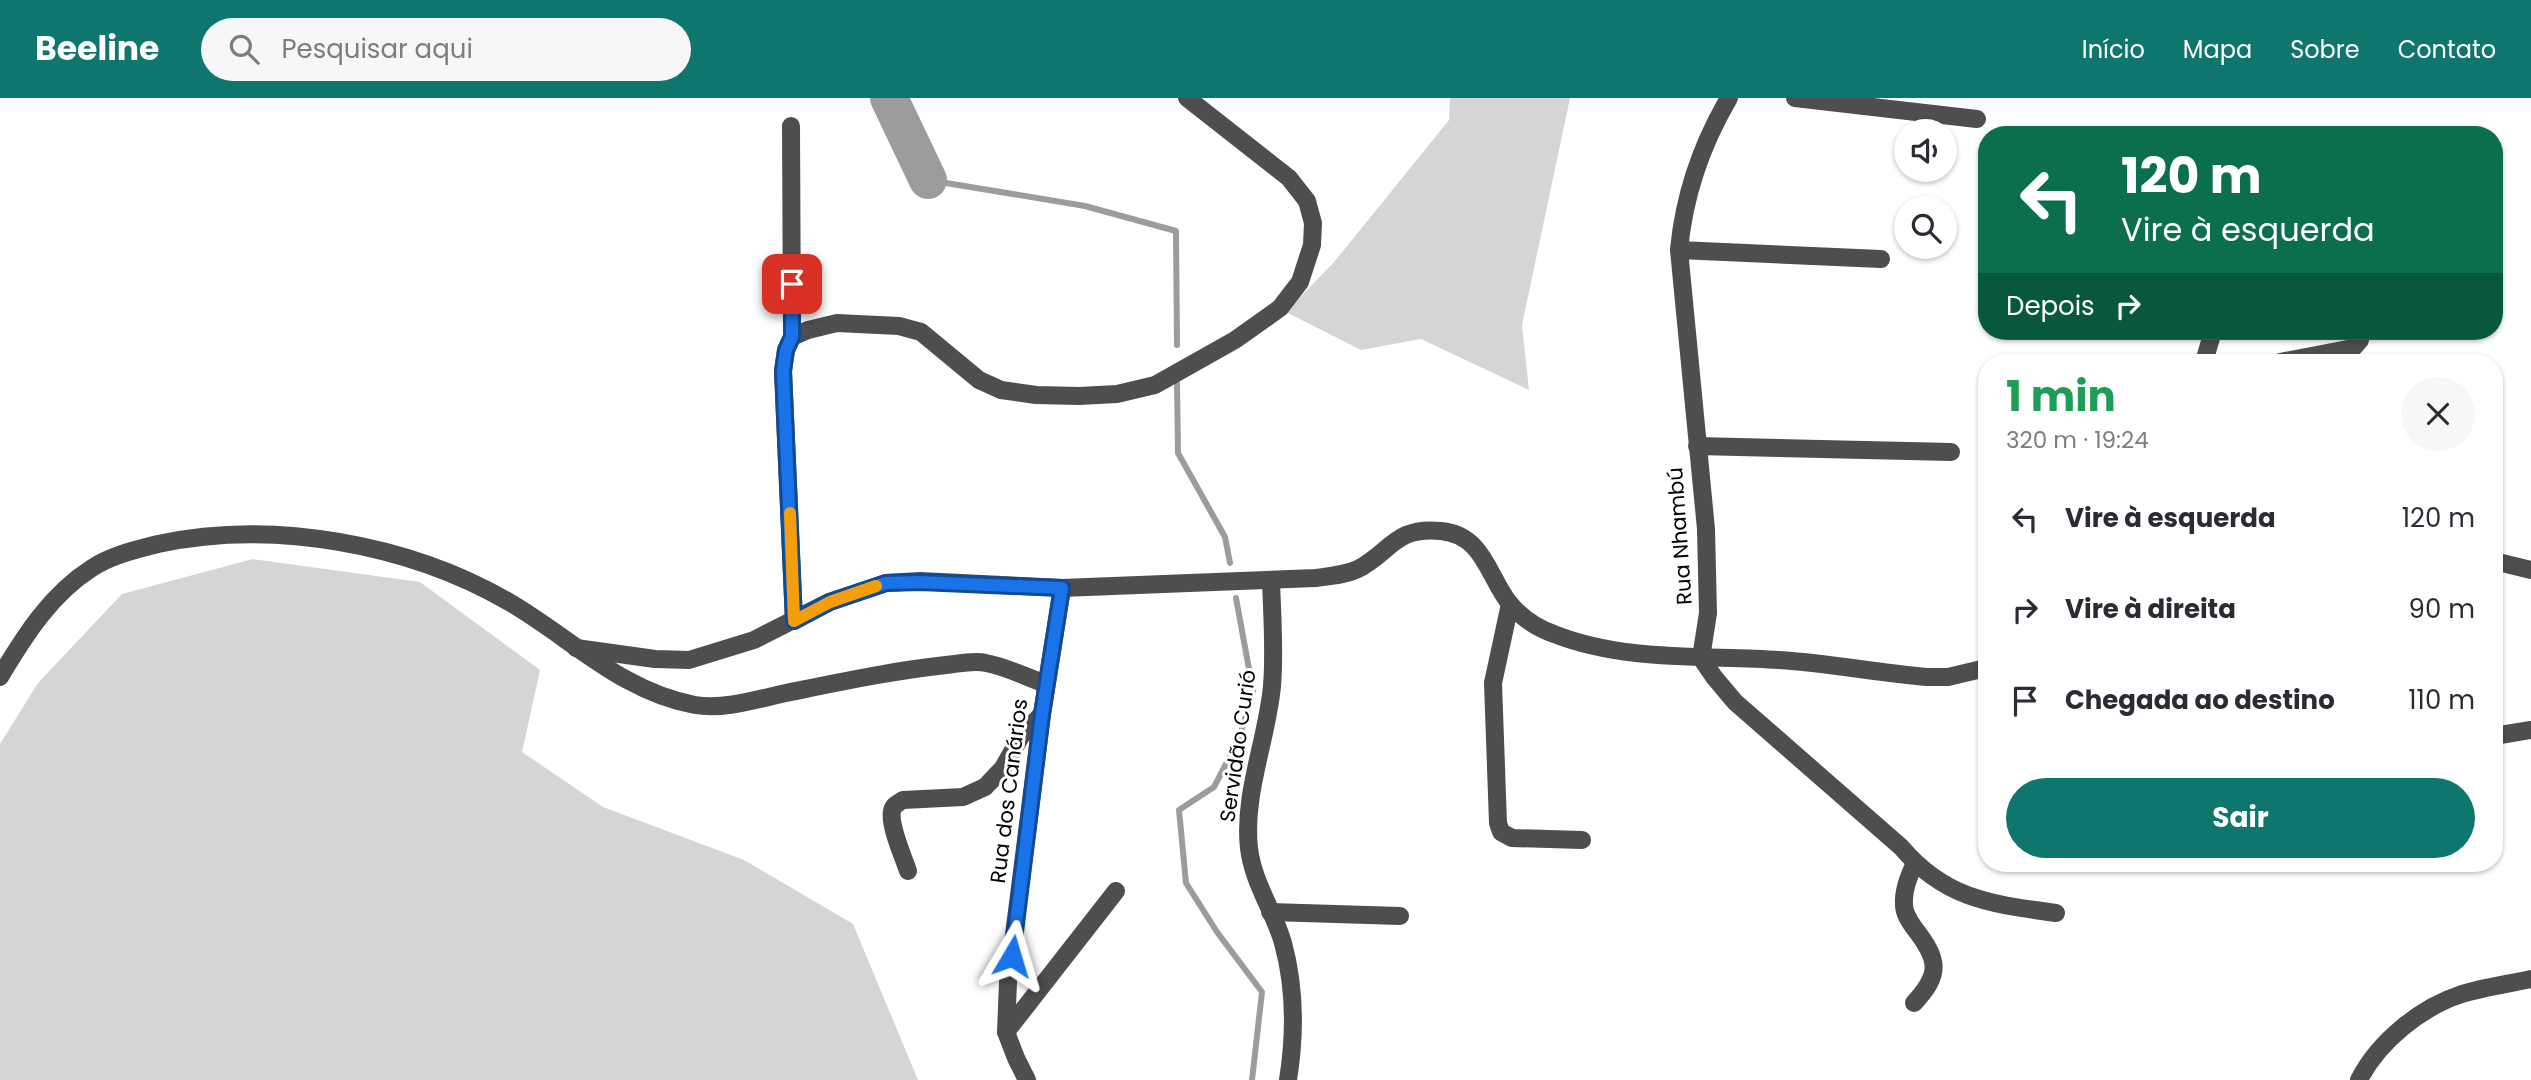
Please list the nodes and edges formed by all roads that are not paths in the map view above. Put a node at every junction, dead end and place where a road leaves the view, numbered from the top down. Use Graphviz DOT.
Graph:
graph roads {
  1 [pos="1187,98"];
  2 [pos="1729,98"];
  3 [pos="1795,98"];
  4 [pos="1977,119"];
  5 [pos="791,126"];
  6 [pos="1679,250"];
  7 [pos="1881,259"];
  8 [pos="792,337"];
  9 [pos="2360,340"];
  10 [pos="2322,354"];
  11 [pos="1697,446"];
  12 [pos="1951,452"];
  13 [pos="2503,563"];
  14 [pos="2531,570"];
  15 [pos="1271,580"];
  16 [pos="1062,588"];
  17 [pos="1510,604"];
  18 [pos="794,621"];
  19 [pos="576,648"];
  20 [pos="1701,658"];
  21 [pos="1978,670"];
  22 [pos="0,677"];
  23 [pos="1046,684"];
  24 [pos="1042,714"];
  25 [pos="2531,730"];
  26 [pos="2503,735"];
  27 [pos="1582,841"];
  28 [pos="1915,863"];
  29 [pos="908,870"];
  30 [pos="1116,891"];
  31 [pos="1270,912"];
  32 [pos="2056,913"];
  33 [pos="1400,916"];
  34 [pos="2531,979"];
  35 [pos="1914,1003"];
  36 [pos="1006,1032"];
  37 [pos="1027,1080"];
  38 [pos="1288,1080"];
  39 [pos="2359,1080"];
  1 -- 8 [label="street"];
  2 -- 6 [label="street, Rua Nhambú"];
  3 -- 4 [label="street"];
  5 -- 8 [label="street"];
  6 -- 7 [label="street"];
  6 -- 11 [label="street, Rua Nhambú"];
  8 -- 18 [label="street"];
  9 -- 10 [label="street"];
  11 -- 12 [label="street"];
  11 -- 20 [label="street, Rua Nhambú"];
  13 -- 14 [label="street"];
  15 -- 16 [label="street"];
  15 -- 17 [label="street"];
  15 -- 31 [label="street, Servidão Curió"];
  16 -- 18 [label="street"];
  16 -- 23 [label="street, Rua dos Canários"];
  17 -- 20 [label="street"];
  17 -- 27 [label="street"];
  18 -- 19 [label="street"];
  19 -- 22 [label="street"];
  19 -- 23 [label="street"];
  20 -- 21 [label="street"];
  20 -- 28 [label="street"];
  23 -- 24 [label="street, Rua dos Canários"];
  24 -- 29 [label="street"];
  24 -- 36 [label="street, Rua dos Canários"];
  25 -- 26 [label="street"];
  28 -- 32 [label="street"];
  28 -- 35 [label="street"];
  30 -- 36 [label="street"];
  31 -- 33 [label="street"];
  31 -- 38 [label="street, Servidão Curió"];
  34 -- 39 [label="street"];
  36 -- 37 [label="street, Rua dos Canários"];
}
